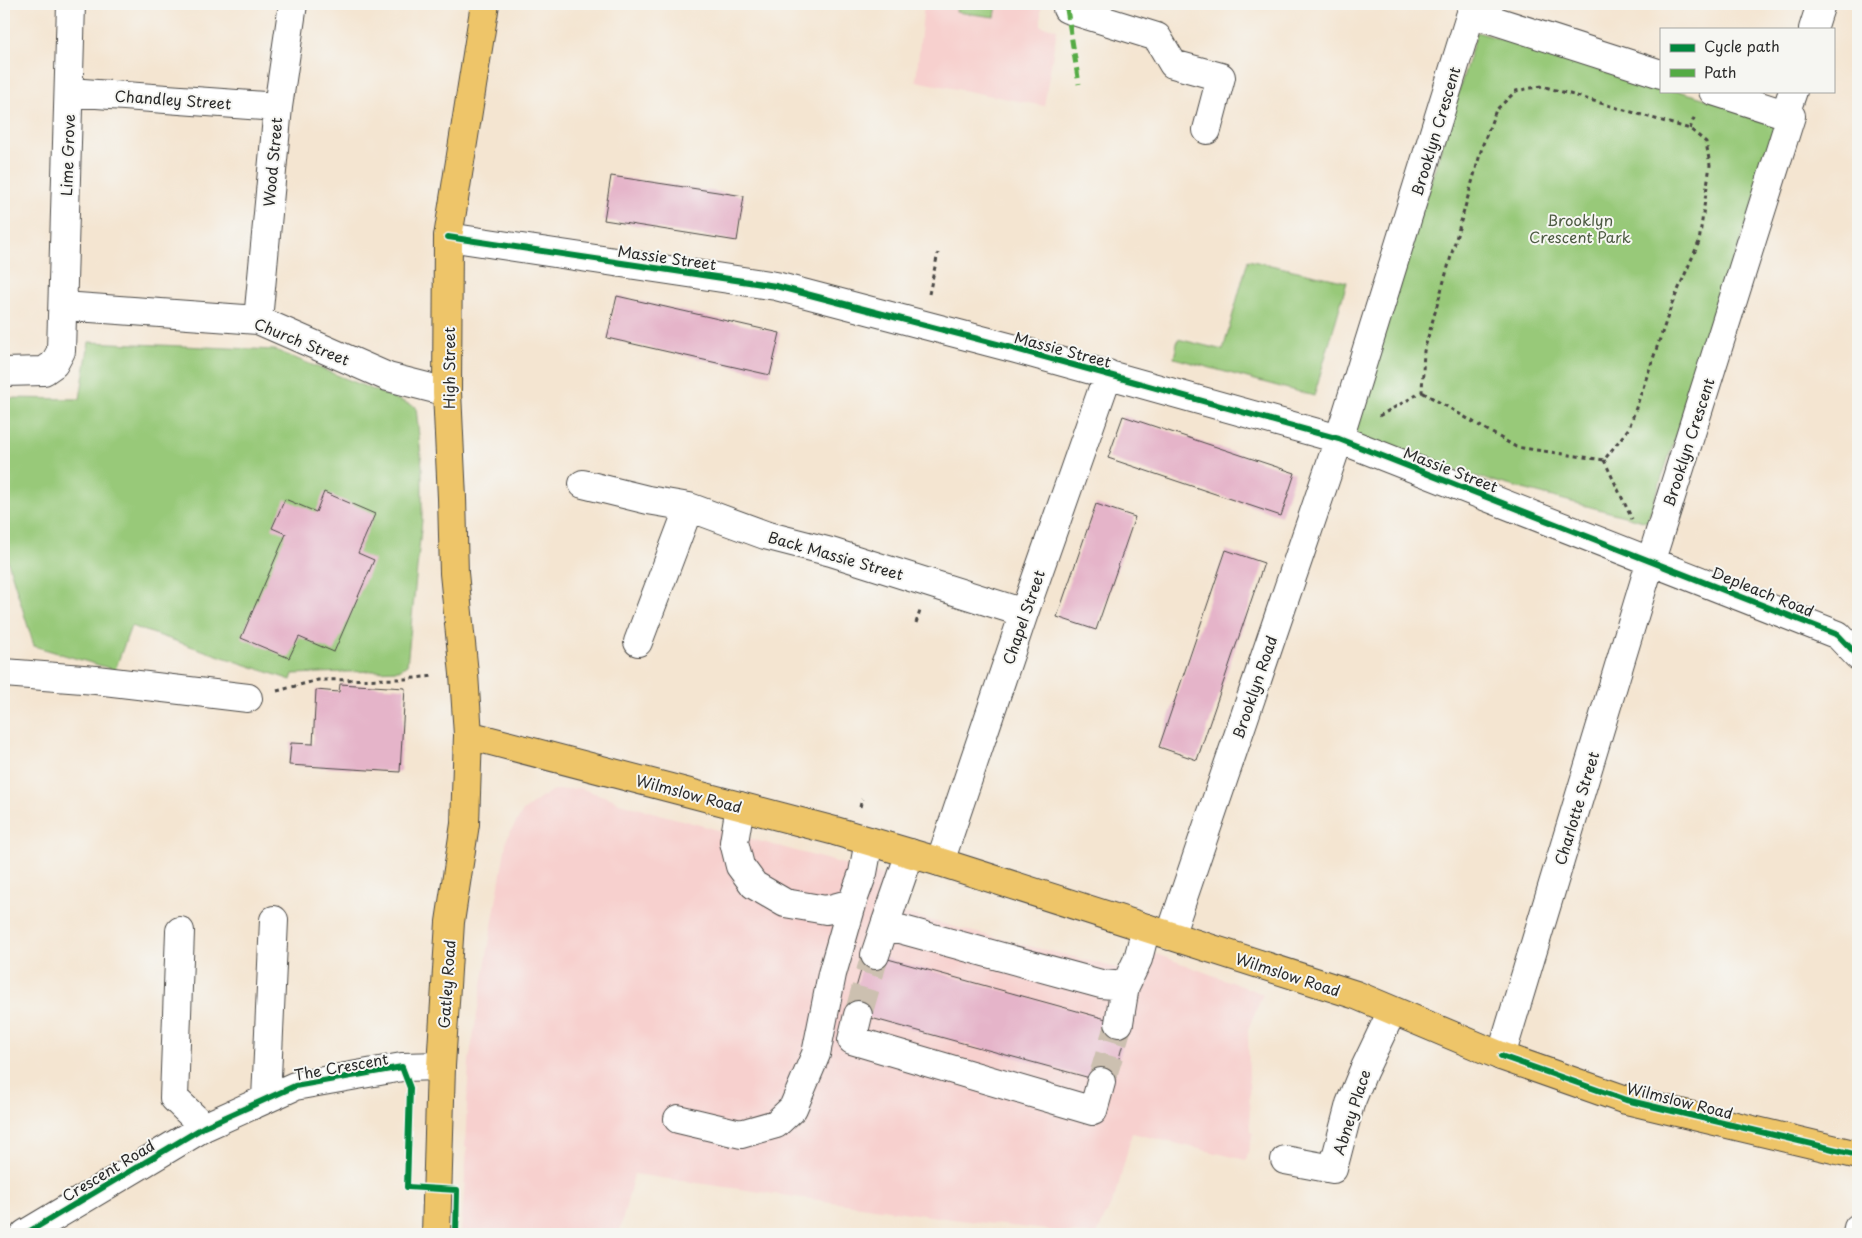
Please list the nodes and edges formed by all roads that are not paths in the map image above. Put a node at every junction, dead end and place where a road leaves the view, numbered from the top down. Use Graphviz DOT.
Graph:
graph roads {
  1 [pos="71,4"];
  2 [pos="293,4"];
  3 [pos="485,4"];
  4 [pos="1821,4"];
  5 [pos="1067,6"];
  6 [pos="1813,28"];
  7 [pos="1660,74"];
  8 [pos="69,92"];
  9 [pos="1719,92"];
  10 [pos="1789,103"];
  11 [pos="278,107"];
  12 [pos="1207,130"];
  13 [pos="448,237"];
  14 [pos="63,306"];
  15 [pos="258,320"];
  16 [pos="4,372"];
  17 [pos="1108,374"];
  18 [pos="447,392"];
  19 [pos="1339,439"];
  20 [pos="582,484"];
  21 [pos="689,507"];
  22 [pos="1651,560"];
  23 [pos="1024,613"];
  24 [pos="638,642"];
  25 [pos="1858,656"];
  26 [pos="4,673"];
  27 [pos="248,698"];
  28 [pos="468,735"];
  29 [pos="740,806"];
  30 [pos="869,841"];
  31 [pos="910,853"];
  32 [pos="940,862"];
  33 [pos="853,901"];
  34 [pos="274,920"];
  35 [pos="885,925"];
  36 [pos="180,931"];
  37 [pos="1158,932"];
  38 [pos="875,955"];
  39 [pos="1125,986"];
  40 [pos="1392,1011"];
  41 [pos="858,1015"];
  42 [pos="1119,1023"];
  43 [pos="1501,1056"];
  44 [pos="440,1066"];
  45 [pos="1101,1082"];
  46 [pos="266,1099"];
  47 [pos="678,1119"];
  48 [pos="204,1127"];
  49 [pos="1858,1155"];
  50 [pos="1285,1160"];
  51 [pos="1858,1228"];
  52 [pos="25,1234"];
  53 [pos="436,1234"];
  54 [pos="1857,1234"];
  1 -- 8 [label="street, Lime Grove"];
  2 -- 11 [label="street, Wood Street"];
  3 -- 13 [label="main road, High Street"];
  4 -- 6 [label="street"];
  5 -- 12 [label="street"];
  7 -- 19 [label="street, Brooklyn Crescent"];
  8 -- 11 [label="street, Chandley Street"];
  8 -- 14 [label="street, Lime Grove"];
  9 -- 10 [label="street, Brooklyn Crescent"];
  10 -- 22 [label="street, Brooklyn Crescent"];
  11 -- 15 [label="street, Wood Street"];
  13 -- 17 [label="street, Massie Street"];
  13 -- 18 [label="main road, High Street"];
  14 -- 15 [label="street, Church Street"];
  14 -- 16 [label="street, Lime Grove"];
  15 -- 18 [label="street, Church Street"];
  17 -- 19 [label="street, Massie Street"];
  17 -- 23 [label="street, Chapel Street"];
  18 -- 28 [label="main road, High Street"];
  19 -- 22 [label="street, Massie Street"];
  19 -- 37 [label="street, Brooklyn Road"];
  20 -- 21 [label="street, Back Massie Street"];
  21 -- 23 [label="street, Back Massie Street"];
  21 -- 24 [label="street"];
  22 -- 25 [label="street, Depleach Road"];
  22 -- 43 [label="street, Charlotte Street"];
  23 -- 32 [label="street, Chapel Street"];
  26 -- 27 [label="street"];
  28 -- 29 [label="main road, Wilmslow Road"];
  28 -- 44 [label="main road, Gatley Road"];
  29 -- 30 [label="main road, Wilmslow Road"];
  29 -- 33 [label="street"];
  30 -- 31 [label="main road, Wilmslow Road"];
  30 -- 33 [label="street"];
  31 -- 32 [label="main road, Wilmslow Road"];
  31 -- 35 [label="street"];
  32 -- 37 [label="main road, Wilmslow Road"];
  33 -- 47 [label="street"];
  34 -- 46 [label="street"];
  35 -- 38 [label="street"];
  35 -- 39 [label="street"];
  36 -- 48 [label="street"];
  37 -- 39 [label="street"];
  37 -- 40 [label="main road, Wilmslow Road"];
  39 -- 42 [label="street"];
  40 -- 43 [label="main road, Wilmslow Road"];
  40 -- 50 [label="street, Abney Place"];
  41 -- 45 [label="street"];
  43 -- 49 [label="main road, Wilmslow Road"];
  44 -- 46 [label="street, The Crescent"];
  44 -- 53 [label="main road, Gatley Road"];
  46 -- 48 [label="street, The Crescent"];
  48 -- 52 [label="street, Crescent Road"];
  51 -- 54 [label="street"];
}
